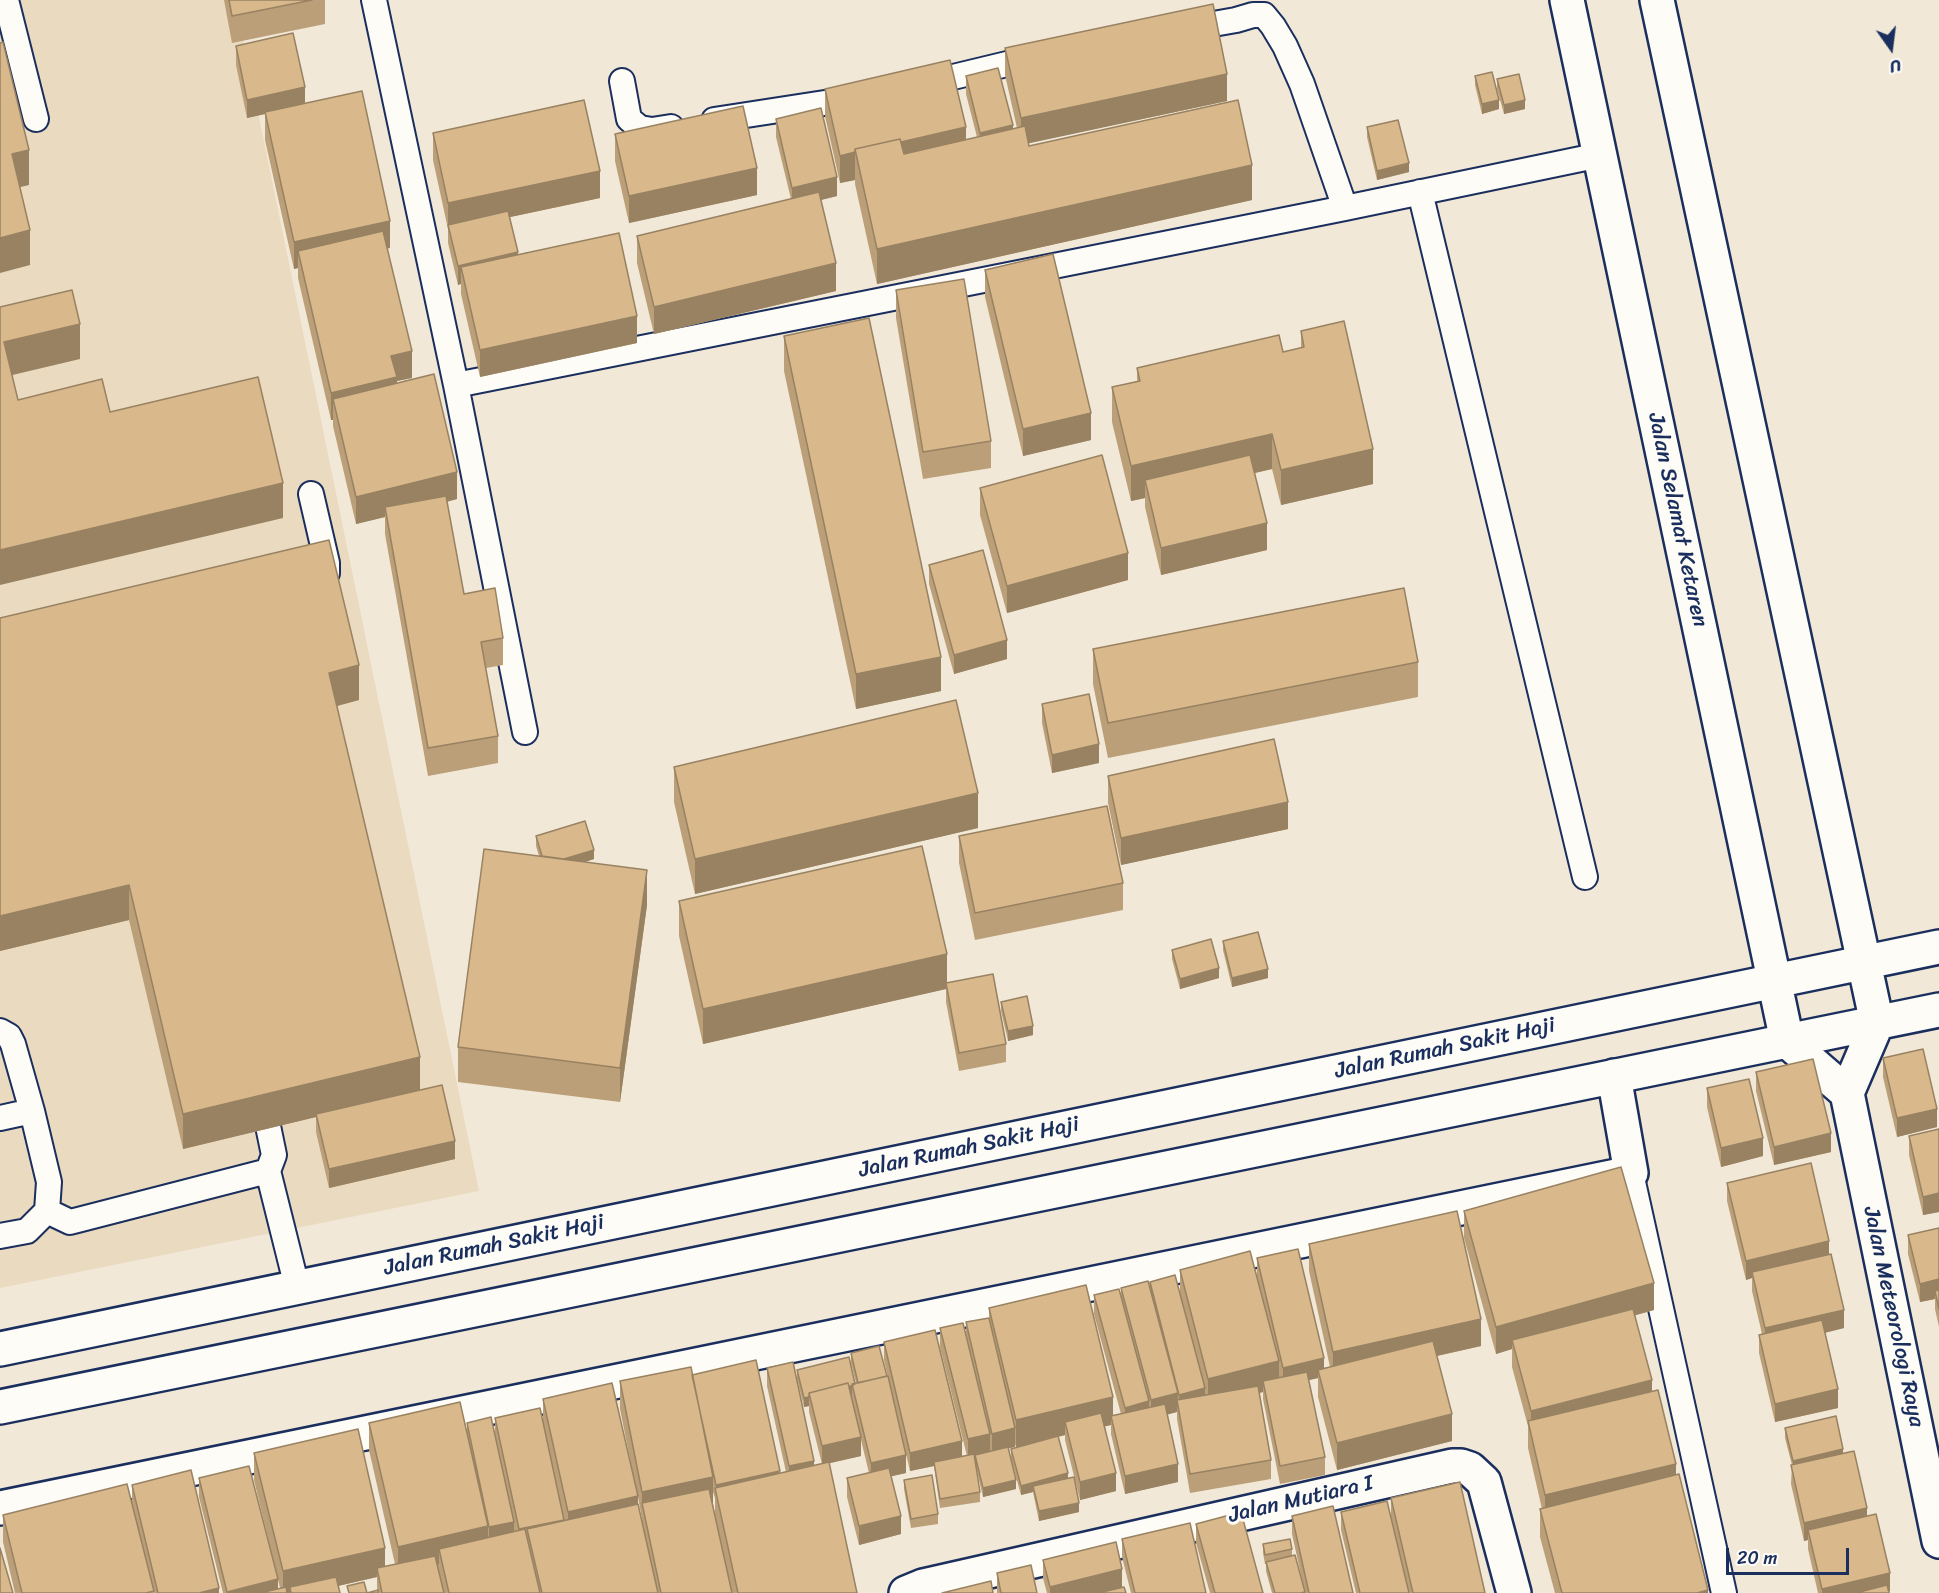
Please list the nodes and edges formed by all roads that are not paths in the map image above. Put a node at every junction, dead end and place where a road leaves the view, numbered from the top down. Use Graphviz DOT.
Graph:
graph roads {
  1 [pos="6,0"];
  2 [pos="374,0"];
  3 [pos="1567,0"];
  4 [pos="1657,0"];
  5 [pos="1166,33"];
  6 [pos="1060,52"];
  7 [pos="622,81"];
  8 [pos="36,119"];
  9 [pos="1600,154"];
  10 [pos="1420,192"];
  11 [pos="1345,208"];
  12 [pos="456,386"];
  13 [pos="311,494"];
  14 [pos="327,593"];
  15 [pos="525,732"];
  16 [pos="1585,877"];
  17 [pos="1939,947"];
  18 [pos="1864,962"];
  19 [pos="1774,981"];
  20 [pos="1939,1010"];
  21 [pos="1877,1023"];
  22 [pos="0,1031"];
  23 [pos="1787,1041"];
  24 [pos="257,1073"];
  25 [pos="1614,1076"];
  26 [pos="1847,1093"];
  27 [pos="32,1111"];
  28 [pos="0,1118"];
  29 [pos="268,1171"];
  30 [pos="1631,1173"];
  31 [pos="47,1211"];
  32 [pos="0,1236"];
  33 [pos="297,1287"];
  34 [pos="0,1349"];
  35 [pos="0,1407"];
  36 [pos="0,1508"];
  37 [pos="1939,1541"];
  38 [pos="906,1593"];
  39 [pos="1514,1593"];
  40 [pos="1724,1593"];
  1 -- 8 [label="lane"];
  2 -- 12 [label="lane"];
  3 -- 9 [label="street, Jalan Selamat Ketaren"];
  4 -- 18 [label="street"];
  5 -- 11 [label="lane"];
  6 -- 7 [label="lane"];
  9 -- 10 [label="lane"];
  9 -- 19 [label="street, Jalan Selamat Ketaren"];
  10 -- 11 [label="lane"];
  10 -- 16 [label="lane"];
  11 -- 12 [label="lane"];
  12 -- 15 [label="lane"];
  13 -- 14 [label="lane"];
  17 -- 18 [label="street, Jalan Rumah Sakit Haji"];
  18 -- 19 [label="street, Jalan Rumah Sakit Haji"];
  18 -- 21 [label="street"];
  19 -- 23 [label="street, Jalan Selamat Ketaren"];
  19 -- 33 [label="street, Jalan Rumah Sakit Haji"];
  20 -- 21 [label="street"];
  21 -- 23 [label="street"];
  21 -- 26 [label="street"];
  22 -- 27 [label="lane"];
  23 -- 25 [label="street"];
  23 -- 26 [label="street"];
  24 -- 29 [label="lane"];
  25 -- 30 [label="street"];
  25 -- 35 [label="street"];
  26 -- 37 [label="street, Jalan Meteorologi Raya"];
  27 -- 28 [label="lane"];
  27 -- 31 [label="lane"];
  29 -- 31 [label="lane"];
  29 -- 33 [label="lane"];
  30 -- 36 [label="street"];
  30 -- 40 [label="lane"];
  31 -- 32 [label="lane"];
  33 -- 34 [label="street, Jalan Rumah Sakit Haji"];
  38 -- 39 [label="street, Jalan Mutiara I"];
}
